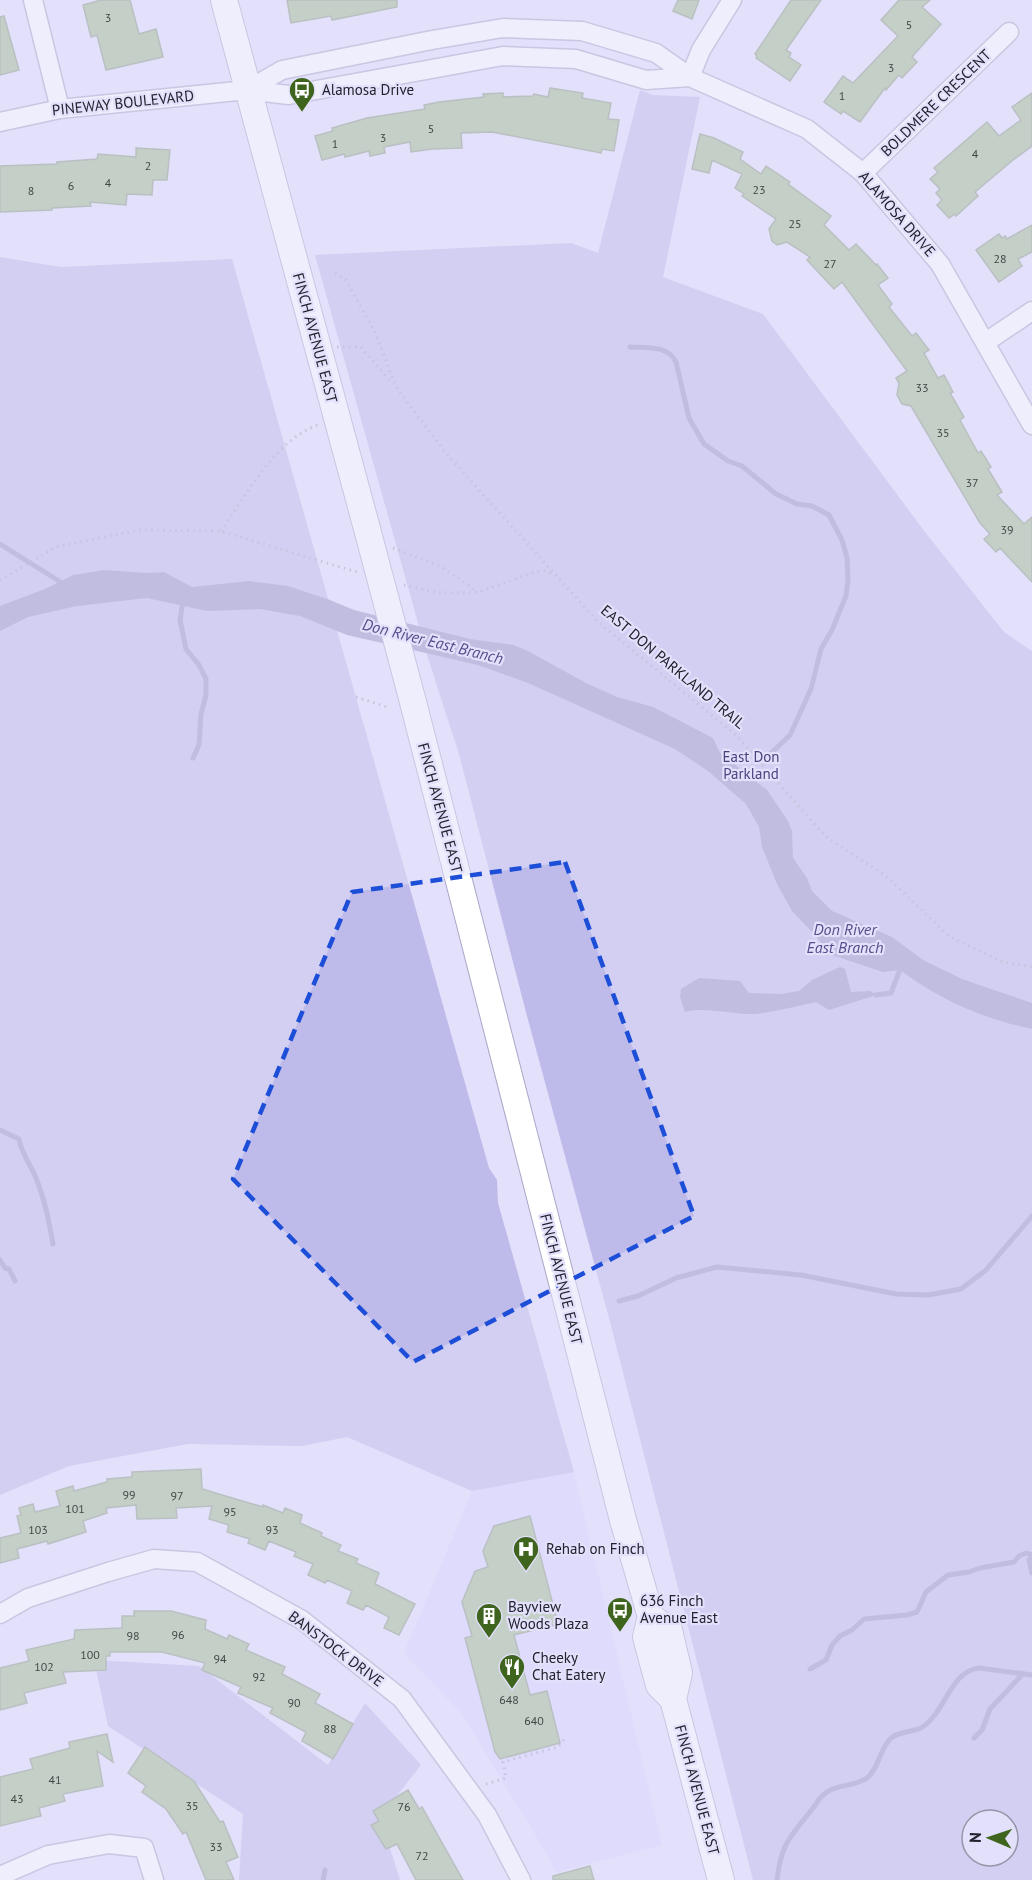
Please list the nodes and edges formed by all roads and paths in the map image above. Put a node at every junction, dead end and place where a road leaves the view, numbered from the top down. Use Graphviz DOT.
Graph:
graph roads {
  1 [pos="33,0"];
  2 [pos="224,0"];
  3 [pos="732,0"];
  4 [pos="1010,32"];
  5 [pos="690,77"];
  6 [pos="247,90"];
  7 [pos="60,109"];
  8 [pos="0,122"];
  9 [pos="863,173"];
  10 [pos="335,273"];
  11 [pos="1032,311"];
  12 [pos="986,342"];
  13 [pos="317,347"];
  14 [pos="396,387"];
  15 [pos="337,418"];
  16 [pos="1032,425"];
  17 [pos="220,531"];
  18 [pos="390,547"];
  19 [pos="346,569"];
  20 [pos="553,574"];
  21 [pos="0,580"];
  22 [pos="479,592"];
  23 [pos="439,593"];
  24 [pos="356,697"];
  25 [pos="401,705"];
  26 [pos="1032,968"];
  27 [pos="0,1614"];
  28 [pos="566,1737"];
  29 [pos="486,1784"];
  30 [pos="0,1876"];
  31 [pos="154,1880"];
  32 [pos="521,1880"];
  33 [pos="721,1880"];
  1 -- 7 [label="street"];
  2 -- 6 [label="main road, FINCH AVENUE EAST"];
  3 -- 5 [label="street"];
  4 -- 9 [label="street, BOLDMERE CRESCENT"];
  5 -- 6 [label="street, ALAMOSA DRIVE"];
  5 -- 6 [label="street, ALAMOSA DRIVE"];
  5 -- 9 [label="street, ALAMOSA DRIVE"];
  6 -- 7 [label="street, PINEWAY BOULEVARD"];
  6 -- 13 [label="main road, FINCH AVENUE EAST"];
  7 -- 8 [label="street, PINEWAY BOULEVARD"];
  9 -- 12 [label="street, ALAMOSA DRIVE"];
  10 -- 14 [label="path, EAST DON PARKLAND TRAIL"];
  11 -- 12 [label="street"];
  12 -- 16 [label="street, ALAMOSA DRIVE"];
  13 -- 14 [label="path, EAST DON PARKLAND TRAIL"];
  13 -- 15 [label="main road, FINCH AVENUE EAST"];
  14 -- 20 [label="path, EAST DON PARKLAND TRAIL"];
  15 -- 17 [label="path"];
  15 -- 25 [label="main road, FINCH AVENUE EAST, bridge"];
  17 -- 19 [label="path"];
  17 -- 21 [label="path"];
  18 -- 22 [label="path"];
  20 -- 22 [label="path"];
  20 -- 26 [label="path, EAST DON PARKLAND TRAIL"];
  22 -- 23 [label="path"];
  24 -- 25 [label="path"];
  25 -- 33 [label="main road, FINCH AVENUE EAST"];
  27 -- 32 [label="street, BANSTOCK DRIVE"];
  28 -- 29 [label="path"];
  30 -- 31 [label="street"];
}
